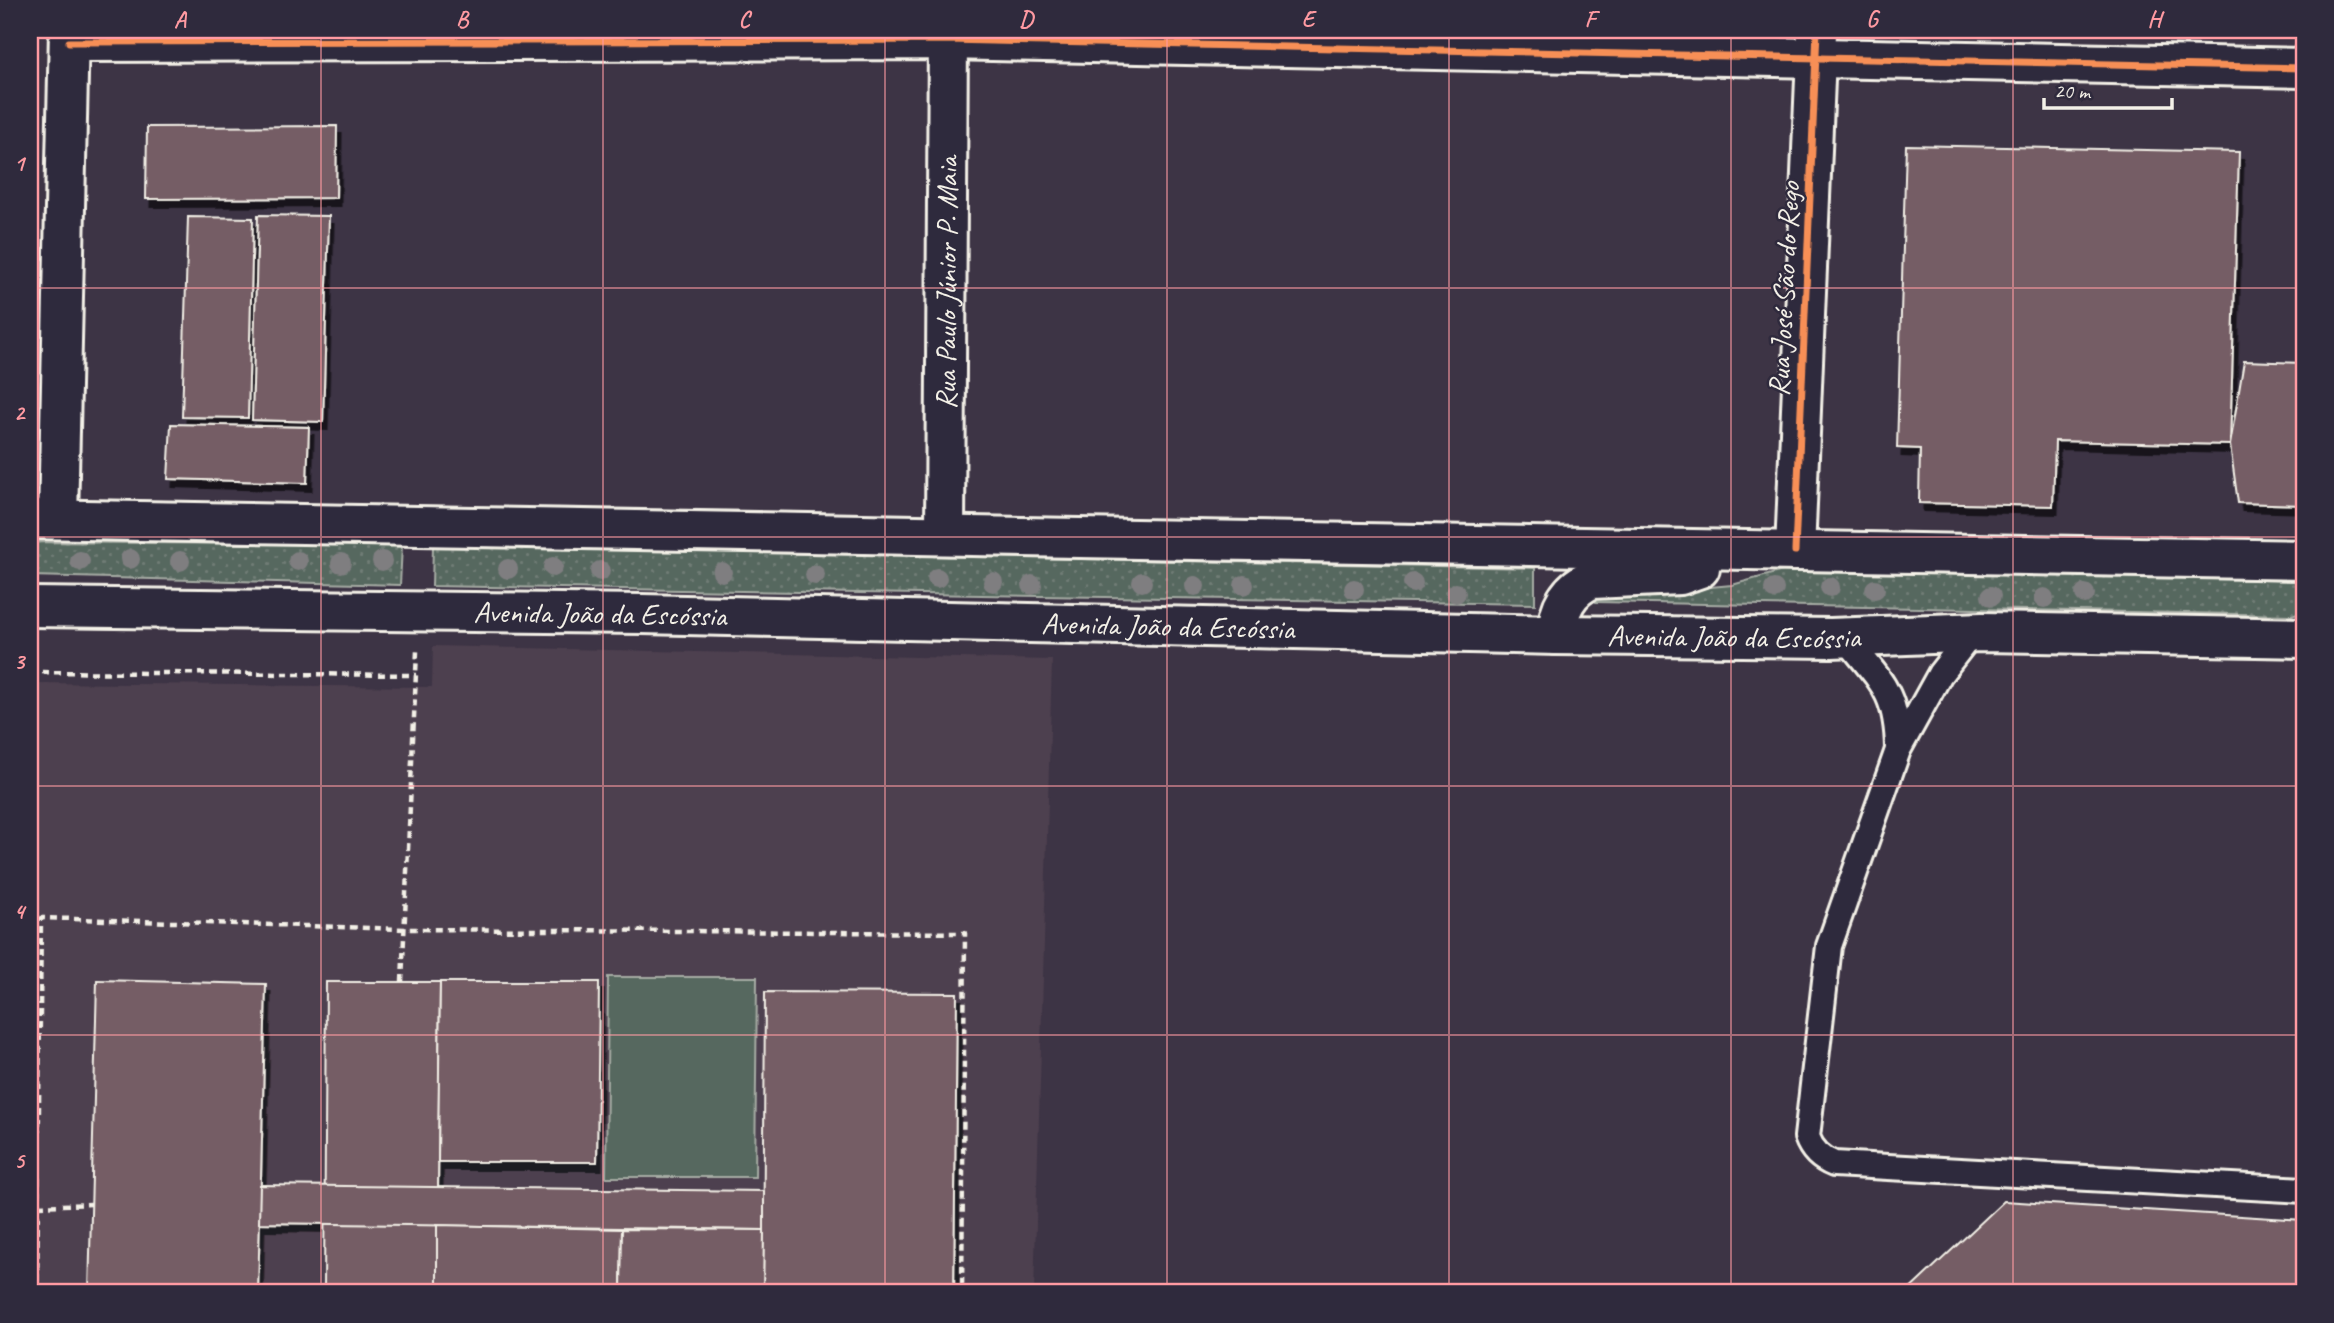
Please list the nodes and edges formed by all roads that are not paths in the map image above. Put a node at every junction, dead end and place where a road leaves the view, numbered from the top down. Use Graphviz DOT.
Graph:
graph roads {
  1 [pos="947,35"];
  2 [pos="69,36"];
  3 [pos="1817,43"];
  4 [pos="2304,68"];
  5 [pos="44,519"];
  6 [pos="945,535"];
  7 [pos="1728,551"];
  8 [pos="1795,551"];
  9 [pos="2304,560"];
  10 [pos="30,607"];
  11 [pos="1972,633"];
  12 [pos="1557,635"];
  13 [pos="1846,638"];
  14 [pos="2304,638"];
  15 [pos="1898,750"];
  16 [pos="2304,1190"];
  1 -- 2 [label="main road"];
  1 -- 3 [label="main road"];
  1 -- 6 [label="main road, Rua Paulo Júnior P. Maia"];
  2 -- 5 [label="main road"];
  3 -- 4 [label="main road"];
  3 -- 8 [label="main road, Rua José São do Rego"];
  5 -- 6 [label="main road"];
  6 -- 7 [label="main road"];
  7 -- 8 [label="main road"];
  7 -- 12 [label="main road"];
  8 -- 9 [label="main road"];
  10 -- 12 [label="main road, Avenida João da Escóssia"];
  11 -- 13 [label="main road, Avenida João da Escóssia"];
  11 -- 14 [label="main road, Avenida João da Escóssia"];
  11 -- 15 [label="lane"];
  12 -- 13 [label="main road, Avenida João da Escóssia"];
  13 -- 15 [label="lane"];
  15 -- 16 [label="lane"];
}
